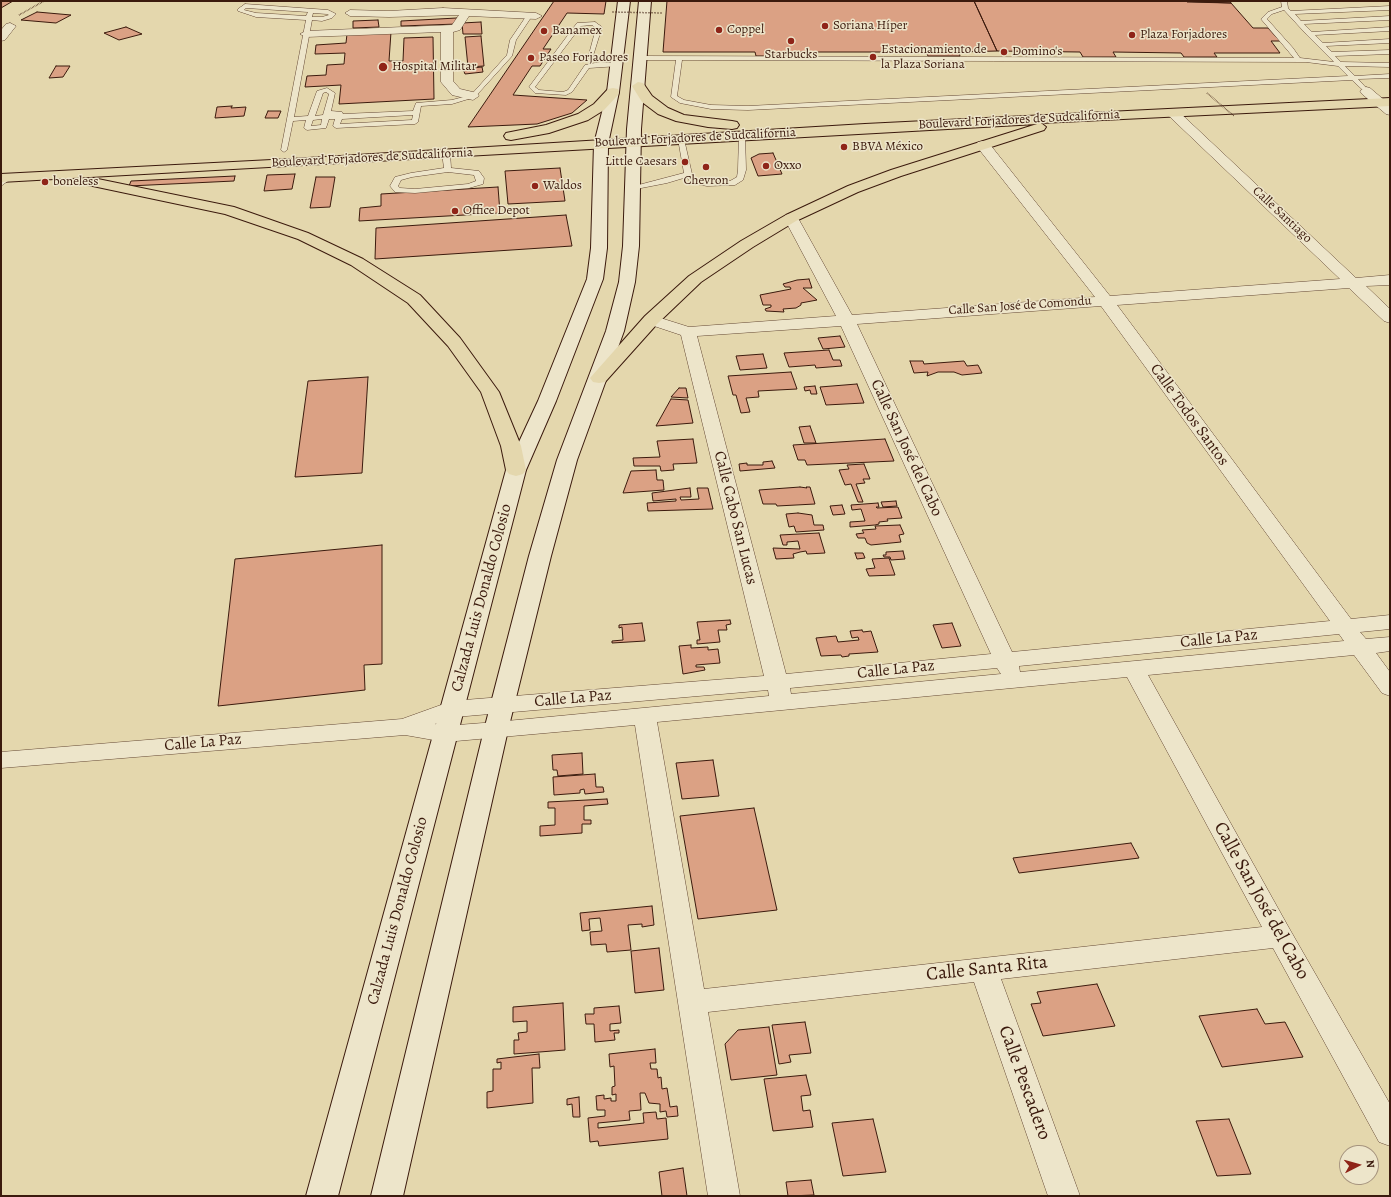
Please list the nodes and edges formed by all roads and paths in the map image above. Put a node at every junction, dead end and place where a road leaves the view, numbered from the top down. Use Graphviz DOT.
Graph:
graph roads {
  1 [pos="44,1"];
  2 [pos="624,1"];
  3 [pos="646,1"];
  4 [pos="1284,1"];
  5 [pos="1390,8"];
  6 [pos="311,11"];
  7 [pos="1287,11"];
  8 [pos="466,12"];
  9 [pos="612,12"];
  10 [pos="350,13"];
  11 [pos="662,13"];
  12 [pos="532,16"];
  13 [pos="1390,18"];
  14 [pos="308,19"];
  15 [pos="1299,23"];
  16 [pos="10,26"];
  17 [pos="447,28"];
  18 [pos="1390,29"];
  19 [pos="306,34"];
  20 [pos="1309,34"];
  21 [pos="1,38"];
  22 [pos="1390,41"];
  23 [pos="1320,45"];
  24 [pos="1390,52"];
  25 [pos="1329,54"];
  26 [pos="618,57"];
  27 [pos="641,58"];
  28 [pos="679,59"];
  29 [pos="1298,60"];
  30 [pos="1339,64"];
  31 [pos="1390,65"];
  32 [pos="1390,76"];
  33 [pos="1351,78"];
  34 [pos="638,86"];
  35 [pos="1390,90"];
  36 [pos="1366,91"];
  37 [pos="613,92"];
  38 [pos="1207,93"];
  39 [pos="474,96"];
  40 [pos="1384,102"];
  41 [pos="986,111"];
  42 [pos="1390,111"];
  43 [pos="416,113"];
  44 [pos="1173,113"];
  45 [pos="326,115"];
  46 [pos="339,116"];
  47 [pos="898,116"];
  48 [pos="1234,116"];
  49 [pos="311,118"];
  50 [pos="1064,118"];
  51 [pos="290,119"];
  52 [pos="1027,120"];
  53 [pos="865,128"];
  54 [pos="742,130"];
  55 [pos="594,134"];
  56 [pos="511,136"];
  57 [pos="633,136"];
  58 [pos="496,137"];
  59 [pos="681,139"];
  60 [pos="445,145"];
  61 [pos="983,145"];
  62 [pos="268,150"];
  63 [pos="290,154"];
  64 [pos="448,170"];
  65 [pos="688,174"];
  66 [pos="59,176"];
  67 [pos="3,180"];
  68 [pos="631,188"];
  69 [pos="791,218"];
  70 [pos="1390,280"];
  71 [pos="1354,282"];
  72 [pos="1105,300"];
  73 [pos="1390,318"];
  74 [pos="846,319"];
  75 [pos="651,320"];
  76 [pos="688,332"];
  77 [pos="598,378"];
  78 [pos="516,470"];
  79 [pos="1390,622"];
  80 [pos="1345,626"];
  81 [pos="1390,644"];
  82 [pos="1360,647"];
  83 [pos="1005,659"];
  84 [pos="1134,670"];
  85 [pos="1015,681"];
  86 [pos="777,682"];
  87 [pos="1390,688"];
  88 [pos="783,704"];
  89 [pos="502,705"];
  90 [pos="452,709"];
  91 [pos="645,717"];
  92 [pos="405,726"];
  93 [pos="496,730"];
  94 [pos="445,734"];
  95 [pos="1,760"];
  96 [pos="1280,936"];
  97 [pos="984,970"];
  98 [pos="694,1002"];
  99 [pos="1390,1132"];
  100 [pos="319,1196"];
  101 [pos="322,1196"];
  102 [pos="387,1196"];
  103 [pos="724,1196"];
  104 [pos="1064,1196"];
  1 -- 16 [label="path"];
  2 -- 26 [label="main road, Calzada Luis Donaldo Colosio"];
  3 -- 27 [label="main road"];
  4 -- 7 [label="lane"];
  5 -- 7 [label="lane"];
  6 -- 14 [label="lane"];
  6 -- 14 [label="lane"];
  6 -- 14 [label="lane"];
  7 -- 15 [label="lane"];
  7 -- 29 [label="lane"];
  8 -- 10 [label="street"];
  8 -- 12 [label="street"];
  8 -- 17 [label="street"];
  9 -- 11 [label="path, bridge"];
  12 -- 39 [label="lane"];
  13 -- 15 [label="lane"];
  14 -- 19 [label="lane"];
  15 -- 20 [label="lane"];
  16 -- 21 [label="street"];
  17 -- 19 [label="street"];
  17 -- 39 [label="street"];
  18 -- 20 [label="lane"];
  19 -- 51 [label="lane"];
  20 -- 23 [label="lane"];
  22 -- 23 [label="lane"];
  23 -- 25 [label="lane"];
  24 -- 25 [label="lane"];
  25 -- 30 [label="lane"];
  26 -- 26 [label="lane"];
  26 -- 27 [label="main road"];
  26 -- 37 [label="main road, Calzada Luis Donaldo Colosio"];
  27 -- 28 [label="lane"];
  27 -- 34 [label="main road"];
  28 -- 29 [label="lane"];
  28 -- 33 [label="lane"];
  29 -- 30 [label="lane"];
  30 -- 31 [label="lane"];
  30 -- 33 [label="lane"];
  32 -- 33 [label="lane"];
  33 -- 36 [label="lane"];
  34 -- 54 [label="main road"];
  34 -- 57 [label="main road"];
  35 -- 36 [label="main road, Boulevard Forjadores de Sudcalifornia"];
  36 -- 40 [label="street"];
  36 -- 41 [label="main road, Boulevard Forjadores de Sudcalifornia"];
  37 -- 55 [label="main road, Calzada Luis Donaldo Colosio"];
  37 -- 56 [label="main road"];
  38 -- 48 [label="path, bridge"];
  39 -- 43 [label="lane"];
  40 -- 42 [label="street"];
  40 -- 44 [label="main road, Boulevard Forjadores de Sudcalifornia"];
  41 -- 47 [label="main road, Boulevard Forjadores de Sudcalifornia"];
  41 -- 52 [label="main road"];
  43 -- 46 [label="lane"];
  43 -- 46 [label="lane"];
  44 -- 50 [label="main road, Boulevard Forjadores de Sudcalifornia"];
  44 -- 71 [label="street, Calle Santiago"];
  45 -- 46 [label="lane"];
  45 -- 49 [label="lane"];
  45 -- 49 [label="lane"];
  45 -- 49 [label="lane"];
  47 -- 53 [label="main road"];
  47 -- 54 [label="main road, Boulevard Forjadores de Sudcalifornia"];
  49 -- 51 [label="lane"];
  50 -- 52 [label="main road, Boulevard Forjadores de Sudcalifornia"];
  50 -- 61 [label="main road"];
  51 -- 63 [label="lane"];
  52 -- 53 [label="main road, Boulevard Forjadores de Sudcalifornia"];
  53 -- 54 [label="main road, Boulevard Forjadores de Sudcalifornia"];
  54 -- 57 [label="main road, Boulevard Forjadores de Sudcalifornia"];
  54 -- 59 [label="main road, Boulevard Forjadores de Sudcalifornia"];
  54 -- 65 [label="lane"];
  55 -- 56 [label="main road, Boulevard Forjadores de Sudcalifornia"];
  55 -- 57 [label="main road, Boulevard Forjadores de Sudcalifornia"];
  55 -- 60 [label="main road, Boulevard Forjadores de Sudcalifornia"];
  55 -- 78 [label="main road, Calzada Luis Donaldo Colosio"];
  56 -- 58 [label="main road, Boulevard Forjadores de Sudcalifornia"];
  57 -- 59 [label="main road, Boulevard Forjadores de Sudcalifornia"];
  57 -- 68 [label="main road"];
  59 -- 65 [label="lane"];
  60 -- 63 [label="main road, Boulevard Forjadores de Sudcalifornia"];
  60 -- 64 [label="lane"];
  61 -- 69 [label="main road"];
  61 -- 72 [label="street, Calle Todos Santos"];
  62 -- 63 [label="main road, Boulevard Forjadores de Sudcalifornia"];
  63 -- 66 [label="main road, Boulevard Forjadores de Sudcalifornia"];
  64 -- 64 [label="lane"];
  65 -- 68 [label="lane"];
  66 -- 67 [label="main road, Boulevard Forjadores de Sudcalifornia"];
  66 -- 78 [label="main road"];
  68 -- 77 [label="main road"];
  69 -- 74 [label="street, Calle San José del Cabo"];
  69 -- 75 [label="main road"];
  70 -- 71 [label="street, Calle San José de Comondu"];
  71 -- 72 [label="street, Calle San José de Comondu"];
  71 -- 73 [label="street, Calle Santiago"];
  72 -- 74 [label="street, Calle San José de Comondu"];
  72 -- 80 [label="street, Calle Todos Santos"];
  74 -- 76 [label="street, Calle San José de Comondu"];
  74 -- 83 [label="street, Calle San José del Cabo"];
  75 -- 76 [label="street, Calle San José de Comondu"];
  75 -- 77 [label="main road"];
  76 -- 86 [label="street, Calle Cabo San Lucas"];
  77 -- 89 [label="main road"];
  78 -- 90 [label="main road, Calzada Luis Donaldo Colosio"];
  79 -- 80 [label="street, Calle La Paz"];
  80 -- 82 [label="street, Calle Todos Santos"];
  80 -- 83 [label="street, Calle La Paz"];
  81 -- 82 [label="street, Calle La Paz"];
  82 -- 84 [label="street, Calle La Paz"];
  82 -- 87 [label="street, Calle Todos Santos"];
  83 -- 85 [label="street, Calle San José del Cabo"];
  83 -- 86 [label="street, Calle La Paz"];
  84 -- 85 [label="street, Calle La Paz"];
  84 -- 96 [label="street, Calle San José del Cabo"];
  85 -- 88 [label="street, Calle La Paz"];
  86 -- 88 [label="street, Calle Cabo San Lucas"];
  86 -- 89 [label="street, Calle La Paz"];
  88 -- 91 [label="street, Calle La Paz"];
  89 -- 90 [label="street, Calle La Paz"];
  89 -- 93 [label="main road"];
  90 -- 92 [label="street, Calle La Paz"];
  90 -- 94 [label="main road, Calzada Luis Donaldo Colosio"];
  91 -- 93 [label="street, Calle La Paz"];
  91 -- 98 [label="street"];
  92 -- 94 [label="street, Calle La Paz"];
  92 -- 95 [label="street, Calle La Paz"];
  93 -- 94 [label="street, Calle La Paz"];
  93 -- 102 [label="main road"];
  94 -- 101 [label="main road, Calzada Luis Donaldo Colosio"];
  96 -- 97 [label="street, Calle Santa Rita"];
  96 -- 99 [label="street, Calle San José del Cabo"];
  97 -- 98 [label="street, Calle Santa Rita"];
  97 -- 104 [label="street, Calle Pescadero"];
  98 -- 103 [label="street"];
  100 -- 101 [label="street"];
}
